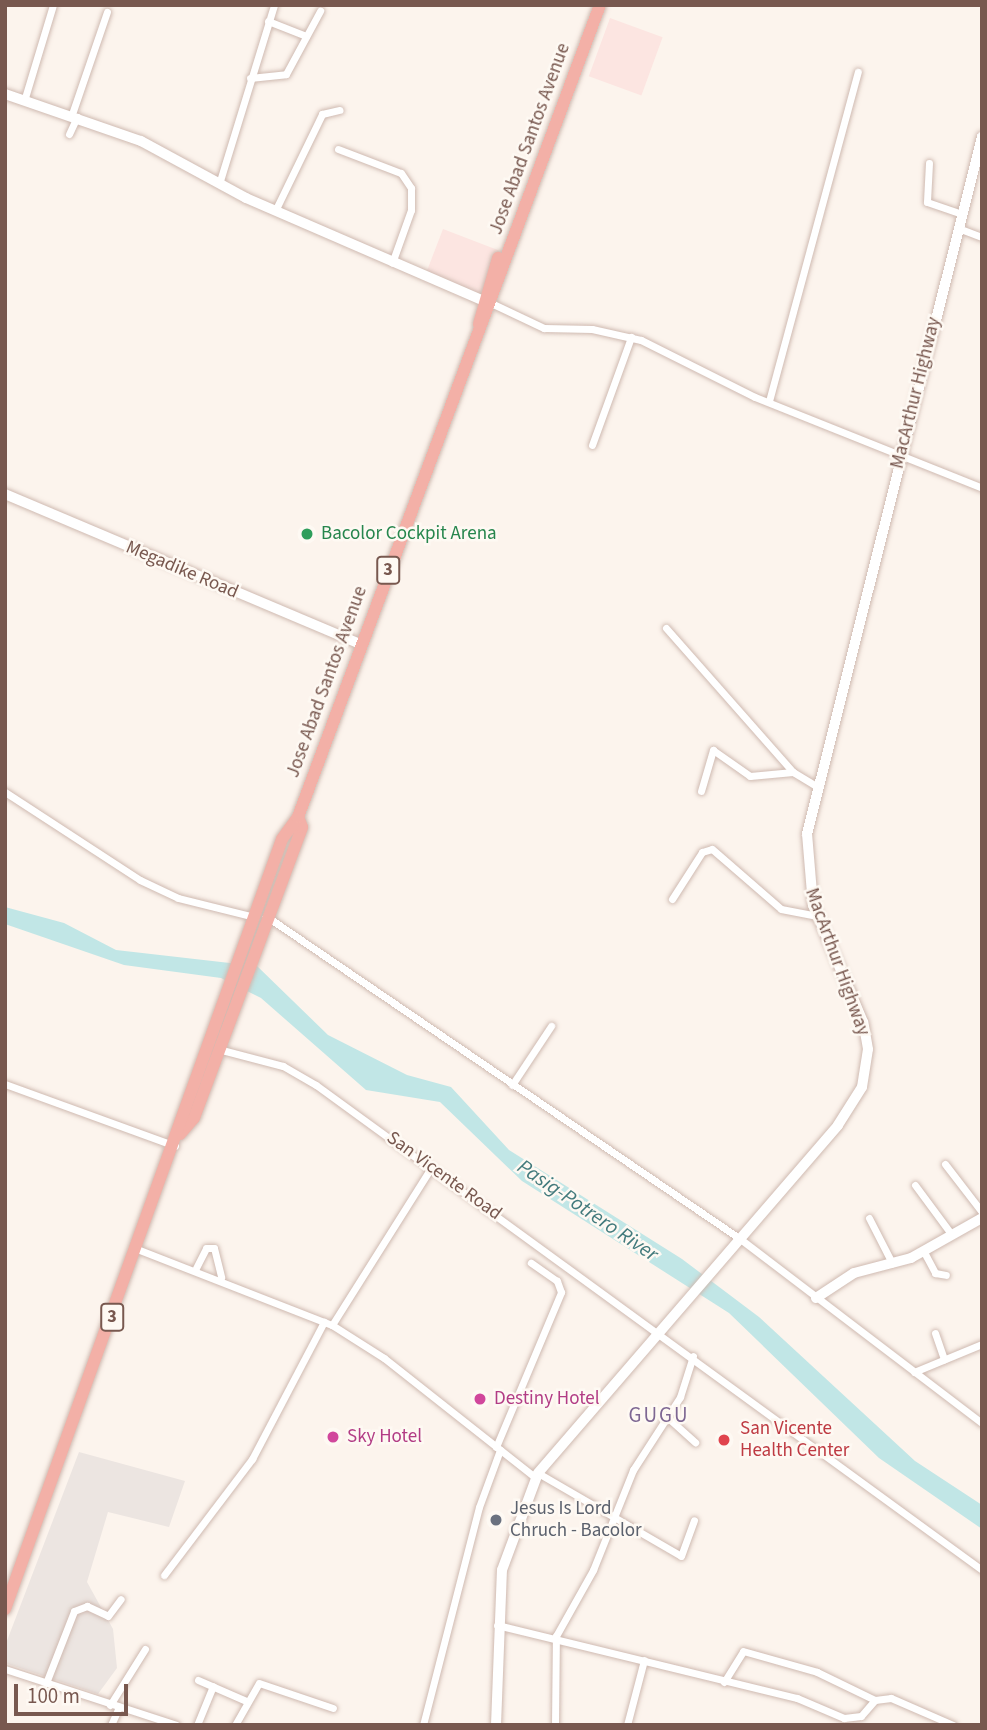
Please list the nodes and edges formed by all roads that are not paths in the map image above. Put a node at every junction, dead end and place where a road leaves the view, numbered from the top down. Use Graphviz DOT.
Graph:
graph roads {
  1 [pos="53,5"];
  2 [pos="274,5"];
  3 [pos="592,5"];
  4 [pos="600,5"];
  5 [pos="320,11"];
  6 [pos="107,12"];
  7 [pos="268,20"];
  8 [pos="306,36"];
  9 [pos="858,72"];
  10 [pos="250,78"];
  11 [pos="5,94"];
  12 [pos="24,101"];
  13 [pos="340,110"];
  14 [pos="75,115"];
  15 [pos="69,134"];
  16 [pos="982,137"];
  17 [pos="338,149"];
  18 [pos="929,163"];
  19 [pos="219,184"];
  20 [pos="275,211"];
  21 [pos="962,214"];
  22 [pos="958,228"];
  23 [pos="982,237"];
  24 [pos="392,263"];
  25 [pos="486,301"];
  26 [pos="631,337"];
  27 [pos="769,401"];
  28 [pos="592,445"];
  29 [pos="901,453"];
  30 [pos="982,488"];
  31 [pos="5,494"];
  32 [pos="666,628"];
  33 [pos="360,644"];
  34 [pos="793,772"];
  35 [pos="816,786"];
  36 [pos="702,791"];
  37 [pos="5,792"];
  38 [pos="672,899"];
  39 [pos="817,916"];
  40 [pos="258,920"];
  41 [pos="551,1026"];
  42 [pos="215,1044"];
  43 [pos="5,1084"];
  44 [pos="512,1085"];
  45 [pos="178,1140"];
  46 [pos="944,1164"];
  47 [pos="431,1168"];
  48 [pos="915,1185"];
  49 [pos="982,1212"];
  50 [pos="869,1218"];
  51 [pos="982,1218"];
  52 [pos="952,1236"];
  53 [pos="737,1239"];
  54 [pos="137,1249"];
  55 [pos="924,1252"];
  56 [pos="531,1263"];
  57 [pos="892,1263"];
  58 [pos="196,1268"];
  59 [pos="946,1275"];
  60 [pos="221,1277"];
  61 [pos="816,1298"];
  62 [pos="328,1323"];
  63 [pos="659,1327"];
  64 [pos="935,1333"];
  65 [pos="982,1344"];
  66 [pos="693,1356"];
  67 [pos="944,1359"];
  68 [pos="914,1372"];
  69 [pos="667,1417"];
  70 [pos="982,1423"];
  71 [pos="695,1441"];
  72 [pos="498,1448"];
  73 [pos="537,1475"];
  74 [pos="694,1520"];
  75 [pos="612,1521"];
  76 [pos="982,1570"];
  77 [pos="164,1576"];
  78 [pos="121,1599"];
  79 [pos="5,1609"];
  80 [pos="496,1625"];
  81 [pos="556,1636"];
  82 [pos="145,1649"];
  83 [pos="644,1660"];
  84 [pos="5,1669"];
  85 [pos="198,1679"];
  86 [pos="724,1682"];
  87 [pos="46,1683"];
  88 [pos="213,1686"];
  89 [pos="246,1700"];
  90 [pos="876,1700"];
  91 [pos="110,1704"];
  92 [pos="119,1707"];
  93 [pos="333,1708"];
  94 [pos="111,1725"];
  95 [pos="176,1725"];
  96 [pos="197,1725"];
  97 [pos="234,1725"];
  98 [pos="423,1725"];
  99 [pos="496,1725"];
  100 [pos="555,1725"];
  101 [pos="627,1725"];
  102 [pos="953,1725"];
  1 -- 12 [label="street"];
  2 -- 7 [label="street"];
  3 -- 25 [label="highway, Jose Abad Santos Avenue / 3"];
  4 -- 25 [label="highway, Jose Abad Santos Avenue / 3"];
  5 -- 8 [label="street"];
  6 -- 14 [label="street"];
  7 -- 8 [label="street"];
  7 -- 10 [label="street"];
  8 -- 10 [label="street"];
  9 -- 27 [label="street"];
  10 -- 19 [label="street"];
  11 -- 12 [label="main road"];
  12 -- 14 [label="main road"];
  13 -- 20 [label="street"];
  14 -- 15 [label="street"];
  14 -- 19 [label="main road"];
  16 -- 21 [label="main road, MacArthur Highway"];
  17 -- 24 [label="street"];
  18 -- 21 [label="street"];
  19 -- 20 [label="main road"];
  20 -- 24 [label="main road"];
  21 -- 22 [label="main road, MacArthur Highway"];
  22 -- 23 [label="street"];
  22 -- 29 [label="main road, MacArthur Highway"];
  24 -- 25 [label="main road"];
  25 -- 26 [label="street"];
  25 -- 33 [label="highway, Jose Abad Santos Avenue / 3"];
  26 -- 27 [label="street"];
  26 -- 28 [label="street"];
  27 -- 29 [label="street"];
  29 -- 30 [label="street"];
  29 -- 35 [label="main road, MacArthur Highway"];
  31 -- 33 [label="main road, Megadike Road"];
  32 -- 34 [label="street"];
  33 -- 40 [label="highway, Jose Abad Santos Avenue / 3"];
  34 -- 35 [label="street"];
  34 -- 36 [label="street"];
  35 -- 39 [label="main road, MacArthur Highway"];
  37 -- 40 [label="street"];
  38 -- 39 [label="street"];
  39 -- 53 [label="main road, MacArthur Highway"];
  40 -- 42 [label="highway, Jose Abad Santos Avenue / 3"];
  40 -- 44 [label="street"];
  41 -- 44 [label="street"];
  42 -- 45 [label="highway, Jose Abad Santos Avenue / 3"];
  42 -- 47 [label="street, San Vicente Road"];
  43 -- 45 [label="street"];
  44 -- 53 [label="street"];
  45 -- 54 [label="highway, Jose Abad Santos Avenue / 3"];
  46 -- 49 [label="street"];
  47 -- 62 [label="street"];
  47 -- 63 [label="street, San Vicente Road"];
  48 -- 52 [label="street"];
  50 -- 57 [label="street"];
  51 -- 52 [label="main road"];
  52 -- 55 [label="main road"];
  53 -- 61 [label="street"];
  53 -- 63 [label="main road, MacArthur Highway"];
  54 -- 58 [label="street"];
  54 -- 79 [label="highway, Jose Abad Santos Avenue / 3"];
  55 -- 57 [label="main road"];
  55 -- 59 [label="street"];
  56 -- 72 [label="street"];
  57 -- 61 [label="main road"];
  58 -- 60 [label="street"];
  58 -- 60 [label="street"];
  60 -- 62 [label="street"];
  61 -- 68 [label="street"];
  62 -- 72 [label="street"];
  62 -- 77 [label="street"];
  63 -- 66 [label="street, San Vicente Road"];
  63 -- 73 [label="main road, MacArthur Highway"];
  64 -- 67 [label="street"];
  65 -- 67 [label="street"];
  66 -- 69 [label="street"];
  66 -- 76 [label="street, San Vicente Road"];
  67 -- 68 [label="street"];
  68 -- 70 [label="street"];
  69 -- 71 [label="street"];
  69 -- 75 [label="street"];
  72 -- 73 [label="street"];
  72 -- 98 [label="street"];
  73 -- 75 [label="street"];
  73 -- 80 [label="main road, MacArthur Highway"];
  74 -- 75 [label="street"];
  75 -- 81 [label="street"];
  78 -- 87 [label="street"];
  80 -- 81 [label="street"];
  80 -- 99 [label="main road, MacArthur Highway"];
  81 -- 83 [label="street"];
  81 -- 100 [label="street"];
  82 -- 91 [label="street"];
  83 -- 86 [label="street"];
  83 -- 101 [label="street"];
  84 -- 87 [label="street"];
  85 -- 88 [label="street"];
  86 -- 90 [label="street"];
  86 -- 90 [label="street"];
  87 -- 91 [label="street"];
  88 -- 89 [label="street"];
  88 -- 96 [label="street"];
  89 -- 93 [label="street"];
  89 -- 97 [label="street"];
  90 -- 102 [label="street"];
  91 -- 92 [label="street"];
  92 -- 94 [label="street"];
  92 -- 95 [label="street"];
}
